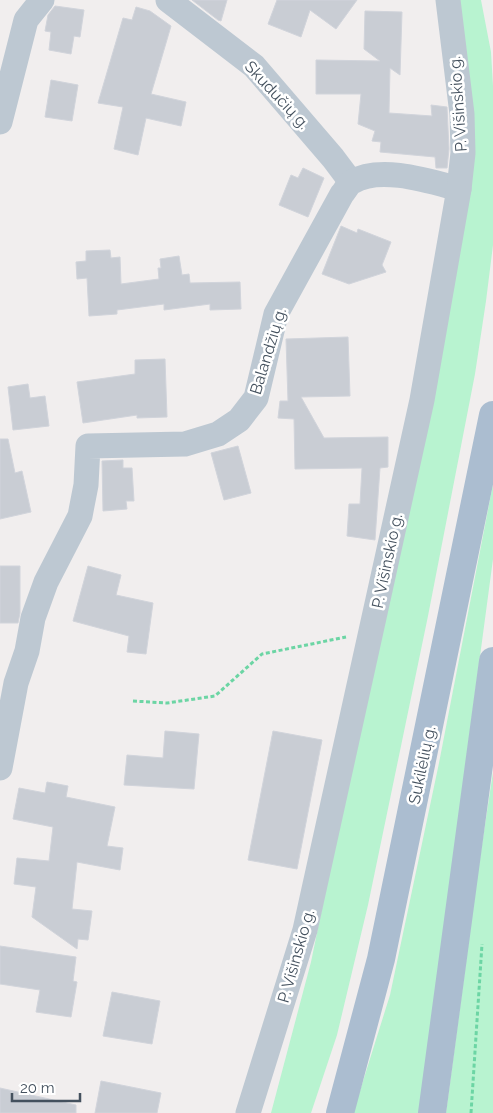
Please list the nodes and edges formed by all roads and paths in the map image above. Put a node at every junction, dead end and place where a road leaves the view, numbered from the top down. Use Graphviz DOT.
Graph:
graph roads {
  1 [pos="42,0"];
  2 [pos="168,0"];
  3 [pos="448,0"];
  4 [pos="0,122"];
  5 [pos="351,182"];
  6 [pos="459,189"];
  7 [pos="493,415"];
  8 [pos="371,632"];
  9 [pos="493,661"];
  10 [pos="133,701"];
  11 [pos="0,768"];
  12 [pos="482,938"];
  13 [pos="248,1113"];
  14 [pos="340,1113"];
  15 [pos="432,1113"];
  16 [pos="471,1113"];
  1 -- 4 [label="street"];
  2 -- 5 [label="street, Skudučių g."];
  3 -- 6 [label="street, P. Višinskio g."];
  5 -- 6 [label="street"];
  5 -- 11 [label="street, Balandžių g."];
  6 -- 8 [label="street, P. Višinskio g."];
  7 -- 14 [label="main road, Sukilėlių g."];
  8 -- 10 [label="path"];
  8 -- 13 [label="street, P. Višinskio g."];
  9 -- 15 [label="main road"];
  12 -- 16 [label="path"];
}
